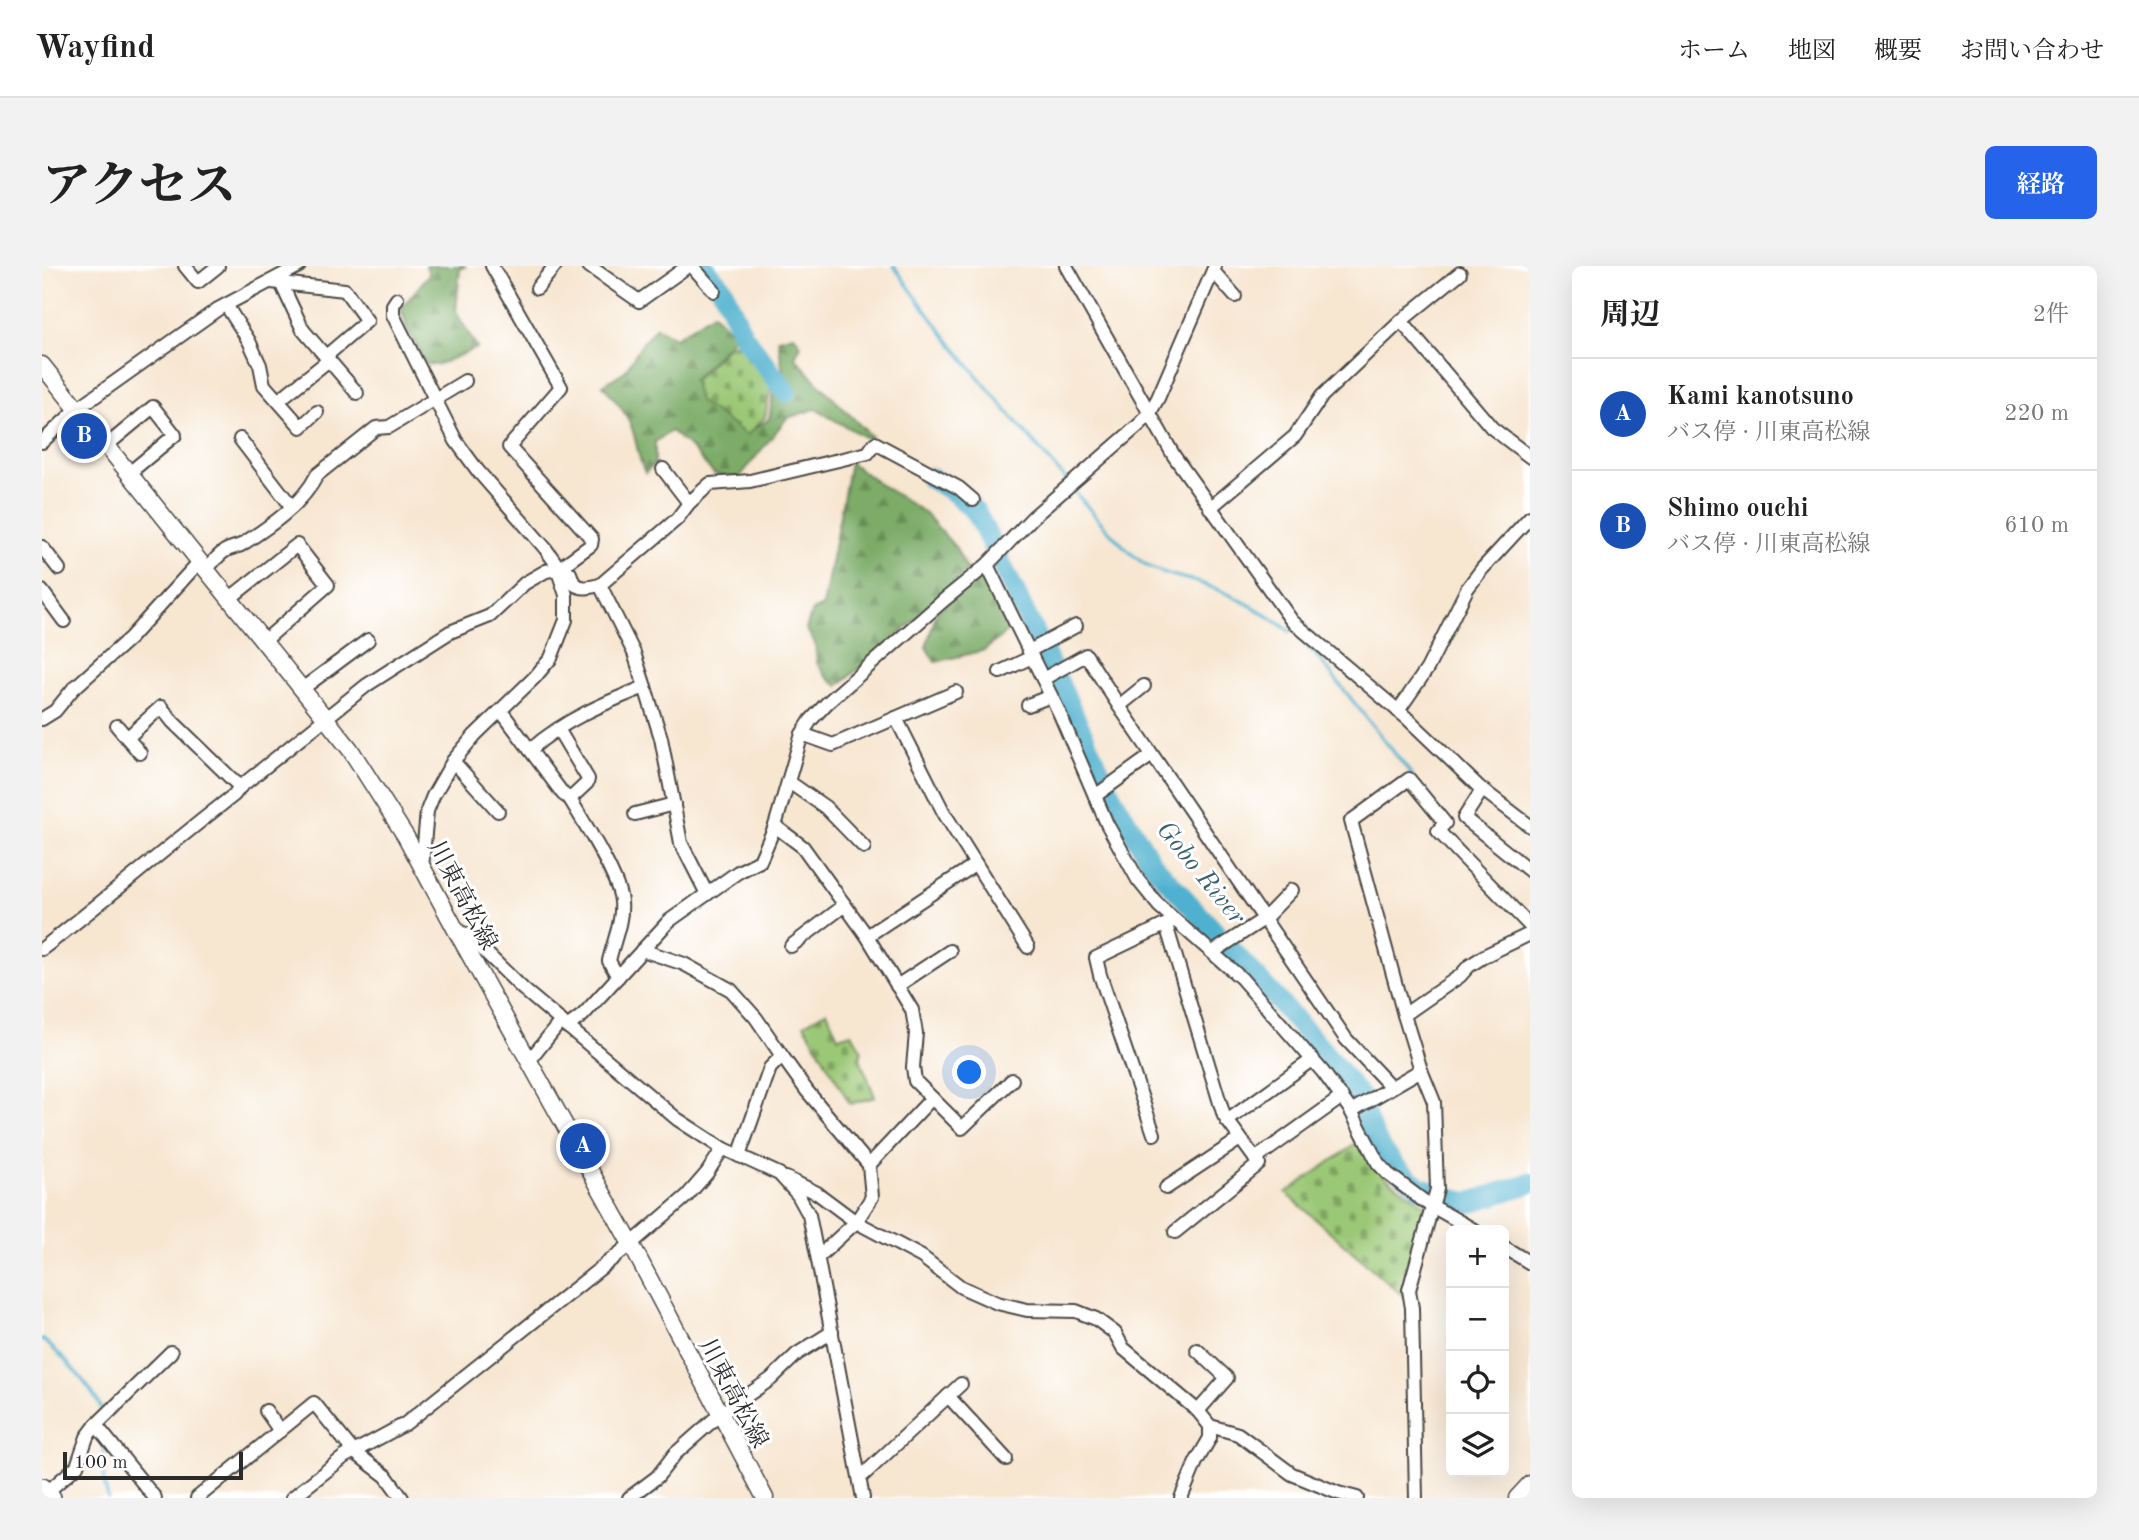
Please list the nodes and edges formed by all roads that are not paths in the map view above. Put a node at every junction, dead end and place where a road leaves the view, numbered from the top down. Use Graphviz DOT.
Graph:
graph roads {
  1 [pos="185,266"];
  2 [pos="218,266"];
  3 [pos="299,266"];
  4 [pos="492,266"];
  5 [pos="555,266"];
  6 [pos="589,266"];
  7 [pos="690,266"];
  8 [pos="1066,266"];
  9 [pos="1461,268"];
  10 [pos="1214,269"];
  11 [pos="279,276"];
  12 [pos="537,288"];
  13 [pos="714,292"];
  14 [pos="1235,296"];
  15 [pos="397,299"];
  16 [pos="226,305"];
  17 [pos="1401,321"];
  18 [pos="327,358"];
  19 [pos="42,365"];
  20 [pos="465,381"];
  21 [pos="358,393"];
  22 [pos="435,398"];
  23 [pos="279,400"];
  24 [pos="77,409"];
  25 [pos="317,412"];
  26 [pos="1149,414"];
  27 [pos="240,439"];
  28 [pos="42,442"];
  29 [pos="106,446"];
  30 [pos="1530,457"];
  31 [pos="663,469"];
  32 [pos="128,474"];
  33 [pos="973,500"];
  34 [pos="689,503"];
  35 [pos="292,506"];
  36 [pos="1210,508"];
  37 [pos="1530,517"];
  38 [pos="42,547"];
  39 [pos="992,560"];
  40 [pos="202,566"];
  41 [pos="560,567"];
  42 [pos="59,569"];
  43 [pos="600,585"];
  44 [pos="42,591"];
  45 [pos="229,599"];
  46 [pos="64,621"];
  47 [pos="1076,626"];
  48 [pos="368,640"];
  49 [pos="263,642"];
  50 [pos="1036,649"];
  51 [pos="1000,672"];
  52 [pos="1050,675"];
  53 [pos="1144,686"];
  54 [pos="645,687"];
  55 [pos="302,690"];
  56 [pos="956,692"];
  57 [pos="1051,696"];
  58 [pos="1028,705"];
  59 [pos="1119,706"];
  60 [pos="500,711"];
  61 [pos="1398,711"];
  62 [pos="897,718"];
  63 [pos="42,719"];
  64 [pos="326,719"];
  65 [pos="117,726"];
  66 [pos="558,729"];
  67 [pos="802,734"];
  68 [pos="127,738"];
  69 [pos="530,750"];
  70 [pos="139,753"];
  71 [pos="1152,755"];
  72 [pos="453,761"];
  73 [pos="789,782"];
  74 [pos="240,787"];
  75 [pos="1103,790"];
  76 [pos="1482,790"];
  77 [pos="570,799"];
  78 [pos="674,804"];
  79 [pos="498,811"];
  80 [pos="635,814"];
  81 [pos="775,826"];
  82 [pos="1530,826"];
  83 [pos="864,847"];
  84 [pos="976,864"];
  85 [pos="422,867"];
  86 [pos="1530,871"];
  87 [pos="1292,890"];
  88 [pos="707,894"];
  89 [pos="845,905"];
  90 [pos="1264,919"];
  91 [pos="1170,922"];
  92 [pos="1530,926"];
  93 [pos="457,932"];
  94 [pos="1530,934"];
  95 [pos="867,936"];
  96 [pos="791,946"];
  97 [pos="1028,947"];
  98 [pos="1221,947"];
  99 [pos="42,948"];
  100 [pos="642,950"];
  101 [pos="950,951"];
  102 [pos="618,977"];
  103 [pos="897,986"];
  104 [pos="1404,1015"];
  105 [pos="564,1024"];
  106 [pos="782,1056"];
  107 [pos="1313,1059"];
  108 [pos="529,1061"];
  109 [pos="1421,1070"];
  110 [pos="1012,1080"];
  111 [pos="1391,1087"];
  112 [pos="1342,1097"];
  113 [pos="932,1098"];
  114 [pos="1360,1106"];
  115 [pos="1227,1121"];
  116 [pos="1154,1134"];
  117 [pos="1240,1139"];
  118 [pos="723,1149"];
  119 [pos="739,1156"];
  120 [pos="1255,1159"];
  121 [pos="869,1165"];
  122 [pos="779,1174"];
  123 [pos="1166,1188"];
  124 [pos="1435,1198"];
  125 [pos="856,1222"];
  126 [pos="1468,1225"];
  127 [pos="1175,1232"];
  128 [pos="631,1244"];
  129 [pos="1509,1250"];
  130 [pos="818,1257"];
  131 [pos="1530,1263"];
  132 [pos="832,1332"];
  133 [pos="1197,1350"];
  134 [pos="171,1352"];
  135 [pos="961,1384"];
  136 [pos="948,1396"];
  137 [pos="266,1411"];
  138 [pos="1198,1411"];
  139 [pos="719,1415"];
  140 [pos="102,1426"];
  141 [pos="1210,1426"];
  142 [pos="281,1431"];
  143 [pos="353,1451"];
  144 [pos="1006,1460"];
  145 [pos="860,1478"];
  146 [pos="1530,1484"];
  147 [pos="45,1494"];
  148 [pos="155,1498"];
  149 [pos="197,1498"];
  150 [pos="292,1498"];
  151 [pos="402,1498"];
  152 [pos="629,1498"];
  153 [pos="765,1498"];
  154 [pos="863,1498"];
  155 [pos="1181,1498"];
  156 [pos="1357,1498"];
  157 [pos="1416,1498"];
  158 [pos="1517,1498"];
  1 -- 2 [label="street"];
  3 -- 11 [label="street"];
  4 -- 41 [label="street"];
  5 -- 12 [label="street"];
  6 -- 7 [label="street"];
  7 -- 13 [label="street"];
  8 -- 26 [label="street"];
  9 -- 17 [label="street"];
  10 -- 14 [label="street"];
  10 -- 26 [label="street"];
  11 -- 16 [label="street"];
  11 -- 18 [label="street"];
  11 -- 18 [label="street"];
  15 -- 22 [label="street"];
  16 -- 23 [label="street"];
  16 -- 24 [label="street"];
  17 -- 30 [label="street"];
  17 -- 36 [label="street"];
  18 -- 21 [label="street"];
  18 -- 23 [label="street"];
  19 -- 24 [label="main road, 川東高松線"];
  20 -- 22 [label="street"];
  22 -- 35 [label="street"];
  22 -- 41 [label="street"];
  23 -- 25 [label="street"];
  24 -- 28 [label="street"];
  24 -- 29 [label="main road, 川東高松線"];
  26 -- 36 [label="street"];
  26 -- 39 [label="street"];
  27 -- 35 [label="street"];
  29 -- 32 [label="main road, 川東高松線"];
  29 -- 32 [label="street"];
  31 -- 34 [label="street"];
  32 -- 40 [label="main road, 川東高松線"];
  33 -- 34 [label="street"];
  34 -- 43 [label="street"];
  35 -- 40 [label="street"];
  36 -- 61 [label="street"];
  37 -- 61 [label="street"];
  38 -- 42 [label="street"];
  39 -- 50 [label="street"];
  39 -- 67 [label="street"];
  40 -- 45 [label="main road, 川東高松線"];
  40 -- 63 [label="street"];
  41 -- 43 [label="street"];
  41 -- 60 [label="street"];
  41 -- 64 [label="street"];
  43 -- 54 [label="street"];
  44 -- 46 [label="street"];
  45 -- 49 [label="main road, 川東高松線"];
  45 -- 49 [label="street"];
  47 -- 50 [label="street"];
  48 -- 55 [label="street"];
  49 -- 55 [label="main road, 川東高松線"];
  50 -- 51 [label="street"];
  50 -- 52 [label="street"];
  52 -- 57 [label="street"];
  52 -- 59 [label="street"];
  53 -- 59 [label="street"];
  54 -- 66 [label="street"];
  54 -- 78 [label="street"];
  55 -- 64 [label="main road, 川東高松線"];
  56 -- 62 [label="street"];
  57 -- 58 [label="street"];
  57 -- 75 [label="street"];
  59 -- 71 [label="street"];
  60 -- 69 [label="street"];
  60 -- 72 [label="street"];
  61 -- 76 [label="street"];
  62 -- 67 [label="street"];
  62 -- 84 [label="street"];
  64 -- 74 [label="street"];
  64 -- 85 [label="main road, 川東高松線"];
  65 -- 68 [label="street"];
  66 -- 69 [label="street"];
  66 -- 77 [label="street"];
  67 -- 73 [label="street"];
  68 -- 70 [label="street"];
  68 -- 74 [label="street"];
  69 -- 77 [label="street"];
  71 -- 75 [label="street"];
  71 -- 90 [label="street"];
  72 -- 79 [label="street"];
  72 -- 85 [label="street"];
  73 -- 81 [label="street"];
  73 -- 83 [label="street"];
  74 -- 99 [label="street"];
  75 -- 91 [label="street"];
  76 -- 82 [label="street"];
  76 -- 86 [label="street"];
  77 -- 102 [label="street"];
  78 -- 80 [label="street"];
  78 -- 88 [label="street"];
  81 -- 88 [label="street"];
  81 -- 89 [label="street"];
  84 -- 95 [label="street"];
  84 -- 97 [label="street"];
  85 -- 93 [label="main road, 川東高松線"];
  87 -- 90 [label="street"];
  88 -- 100 [label="street"];
  89 -- 95 [label="street"];
  89 -- 96 [label="street"];
  90 -- 98 [label="street"];
  90 -- 111 [label="street"];
  91 -- 98 [label="street"];
  91 -- 115 [label="street"];
  91 -- 116 [label="street"];
  92 -- 104 [label="street"];
  93 -- 105 [label="street"];
  93 -- 108 [label="main road, 川東高松線"];
  94 -- 104 [label="street"];
  95 -- 103 [label="street"];
  98 -- 107 [label="street"];
  100 -- 102 [label="street"];
  100 -- 106 [label="street"];
  101 -- 103 [label="street"];
  102 -- 105 [label="street"];
  103 -- 113 [label="street"];
  104 -- 109 [label="street"];
  105 -- 108 [label="street"];
  105 -- 118 [label="street"];
  106 -- 119 [label="street"];
  106 -- 121 [label="street"];
  107 -- 112 [label="street"];
  107 -- 115 [label="street"];
  108 -- 128 [label="main road, 川東高松線"];
  109 -- 111 [label="street"];
  109 -- 124 [label="street"];
  110 -- 113 [label="street"];
  111 -- 114 [label="street"];
  112 -- 114 [label="street"];
  112 -- 120 [label="street"];
  113 -- 121 [label="street"];
  114 -- 124 [label="street"];
  115 -- 117 [label="street"];
  117 -- 120 [label="street"];
  117 -- 123 [label="street"];
  118 -- 119 [label="street"];
  118 -- 128 [label="street"];
  119 -- 122 [label="street"];
  120 -- 127 [label="street"];
  121 -- 125 [label="street"];
  122 -- 125 [label="street"];
  122 -- 130 [label="street"];
  124 -- 126 [label="street"];
  124 -- 157 [label="street"];
  125 -- 130 [label="street"];
  125 -- 138 [label="street"];
  128 -- 139 [label="main road, 川東高松線"];
  128 -- 143 [label="street"];
  129 -- 131 [label="street"];
  130 -- 132 [label="street"];
  132 -- 139 [label="street"];
  132 -- 145 [label="street"];
  133 -- 138 [label="street"];
  134 -- 140 [label="street"];
  135 -- 136 [label="street"];
  136 -- 144 [label="street"];
  136 -- 145 [label="street"];
  137 -- 142 [label="street"];
  138 -- 141 [label="street"];
  139 -- 152 [label="street"];
  139 -- 153 [label="main road, 川東高松線"];
  140 -- 147 [label="street"];
  140 -- 148 [label="street"];
  141 -- 155 [label="street"];
  141 -- 156 [label="street"];
  142 -- 143 [label="street"];
  142 -- 149 [label="street"];
  143 -- 150 [label="street"];
  143 -- 151 [label="street"];
  145 -- 154 [label="street"];
  146 -- 158 [label="main road"];
}
